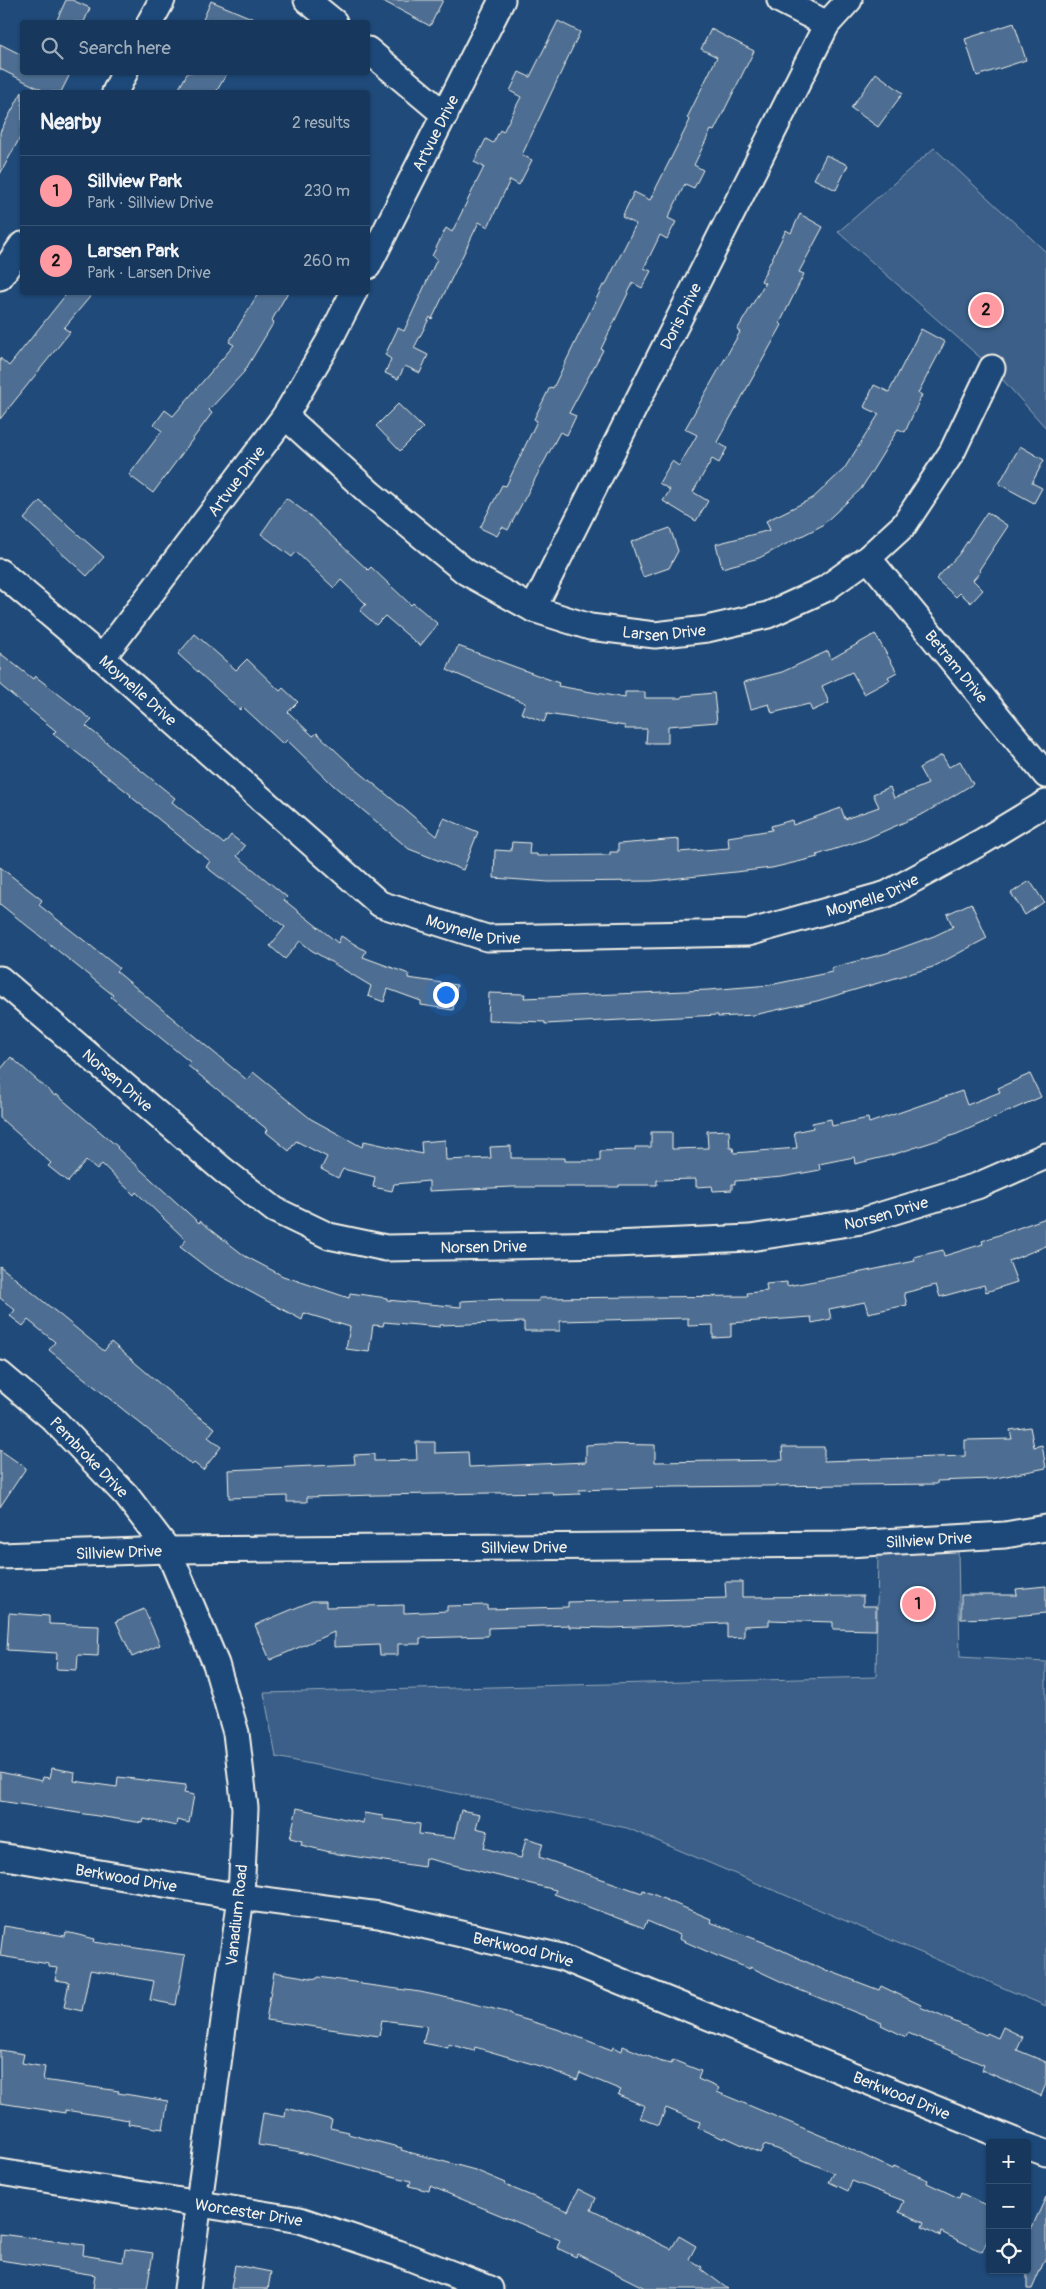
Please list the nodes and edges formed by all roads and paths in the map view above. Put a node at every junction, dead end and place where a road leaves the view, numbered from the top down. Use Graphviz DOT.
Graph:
graph roads {
  1 [pos="162,0"];
  2 [pos="307,0"];
  3 [pos="502,0"];
  4 [pos="780,0"];
  5 [pos="849,0"];
  6 [pos="151,20"];
  7 [pos="332,20"];
  8 [pos="827,24"];
  9 [pos="370,52"];
  10 [pos="124,75"];
  11 [pos="116,90"];
  12 [pos="445,114"];
  13 [pos="20,249"];
  14 [pos="370,262"];
  15 [pos="0,277"];
  16 [pos="352,295"];
  17 [pos="992,368"];
  18 [pos="285,416"];
  19 [pos="868,558"];
  20 [pos="0,572"];
  21 [pos="533,609"];
  22 [pos="102,658"];
  23 [pos="1046,776"];
  24 [pos="1046,803"];
  25 [pos="0,979"];
  26 [pos="1046,1156"];
  27 [pos="0,1374"];
  28 [pos="1046,1528"];
  29 [pos="168,1550"];
  30 [pos="0,1556"];
  31 [pos="0,1856"];
  32 [pos="241,1897"];
  33 [pos="1010,2139"];
  34 [pos="1031,2147"];
  35 [pos="1046,2153"];
  36 [pos="0,2172"];
  37 [pos="200,2203"];
  38 [pos="187,2289"];
  39 [pos="490,2289"];
  1 -- 6 [label="street"];
  2 -- 7 [label="street"];
  3 -- 12 [label="street, Artvue Drive"];
  4 -- 8 [label="street"];
  5 -- 8 [label="street, Doris Drive"];
  8 -- 21 [label="street, Doris Drive"];
  9 -- 12 [label="street"];
  10 -- 11 [label="street"];
  12 -- 14 [label="street, Artvue Drive"];
  13 -- 15 [label="street"];
  16 -- 18 [label="street, Artvue Drive"];
  17 -- 19 [label="street, Larsen Drive"];
  18 -- 21 [label="street, Larsen Drive"];
  18 -- 22 [label="street, Artvue Drive"];
  19 -- 21 [label="street, Larsen Drive"];
  19 -- 23 [label="street, Betram Drive"];
  20 -- 22 [label="street, Moynelle Drive"];
  22 -- 24 [label="street, Moynelle Drive"];
  25 -- 26 [label="street, Norsen Drive"];
  27 -- 29 [label="street, Pembroke Drive"];
  28 -- 29 [label="street, Sillview Drive"];
  29 -- 30 [label="street, Sillview Drive"];
  29 -- 32 [label="street, Vanadium Road"];
  31 -- 32 [label="street, Berkwood Drive"];
  32 -- 33 [label="street, Berkwood Drive"];
  32 -- 37 [label="street, Vanadium Road"];
  34 -- 35 [label="street"];
  36 -- 37 [label="street, Worcester Drive"];
  37 -- 38 [label="street, Vanadium Road"];
  37 -- 39 [label="street, Worcester Drive"];
}
